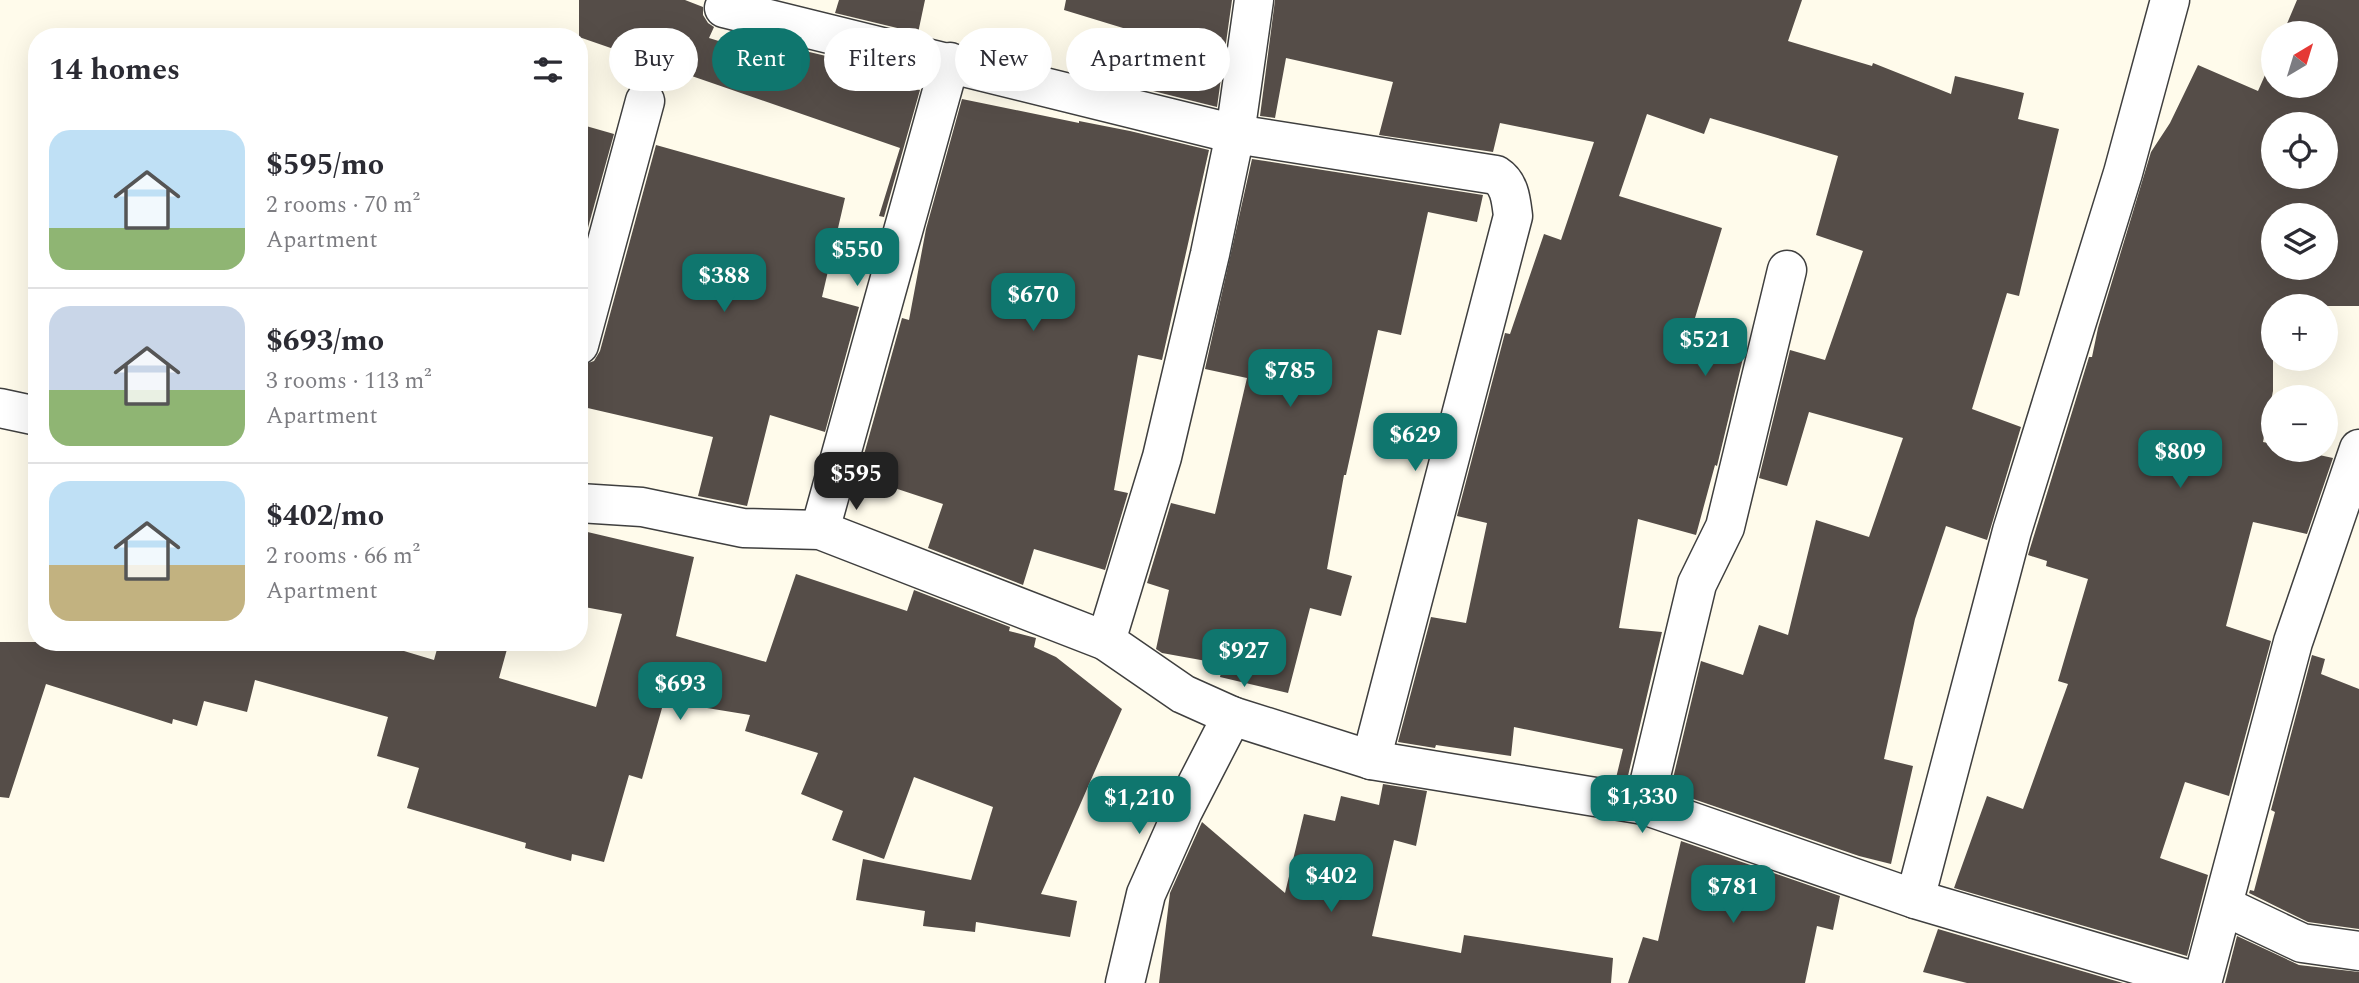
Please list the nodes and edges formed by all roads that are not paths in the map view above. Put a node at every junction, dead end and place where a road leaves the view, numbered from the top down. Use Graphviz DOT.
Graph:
graph roads {
  1 [pos="1254,0"];
  2 [pos="2168,0"];
  3 [pos="724,8"];
  4 [pos="950,62"];
  5 [pos="645,101"];
  6 [pos="1235,134"];
  7 [pos="1787,270"];
  8 [pos="588,312"];
  9 [pos="0,408"];
  10 [pos="28,414"];
  11 [pos="2359,449"];
  12 [pos="588,504"];
  13 [pos="820,530"];
  14 [pos="1106,641"];
  15 [pos="1233,716"];
  16 [pos="1371,760"];
  17 [pos="1644,804"];
  18 [pos="1915,900"];
  19 [pos="2224,906"];
  20 [pos="2359,951"];
  21 [pos="1125,983"];
  22 [pos="2201,983"];
  1 -- 6 [label="street"];
  2 -- 18 [label="street"];
  3 -- 4 [label="street"];
  4 -- 6 [label="street"];
  4 -- 13 [label="street"];
  5 -- 8 [label="street"];
  6 -- 14 [label="street"];
  6 -- 16 [label="street"];
  7 -- 17 [label="street"];
  9 -- 10 [label="street"];
  11 -- 19 [label="street"];
  12 -- 13 [label="street"];
  13 -- 14 [label="street"];
  14 -- 15 [label="street"];
  15 -- 16 [label="street"];
  15 -- 21 [label="street"];
  16 -- 17 [label="street"];
  17 -- 18 [label="street"];
  18 -- 22 [label="street"];
  19 -- 20 [label="street"];
  19 -- 22 [label="street"];
}
